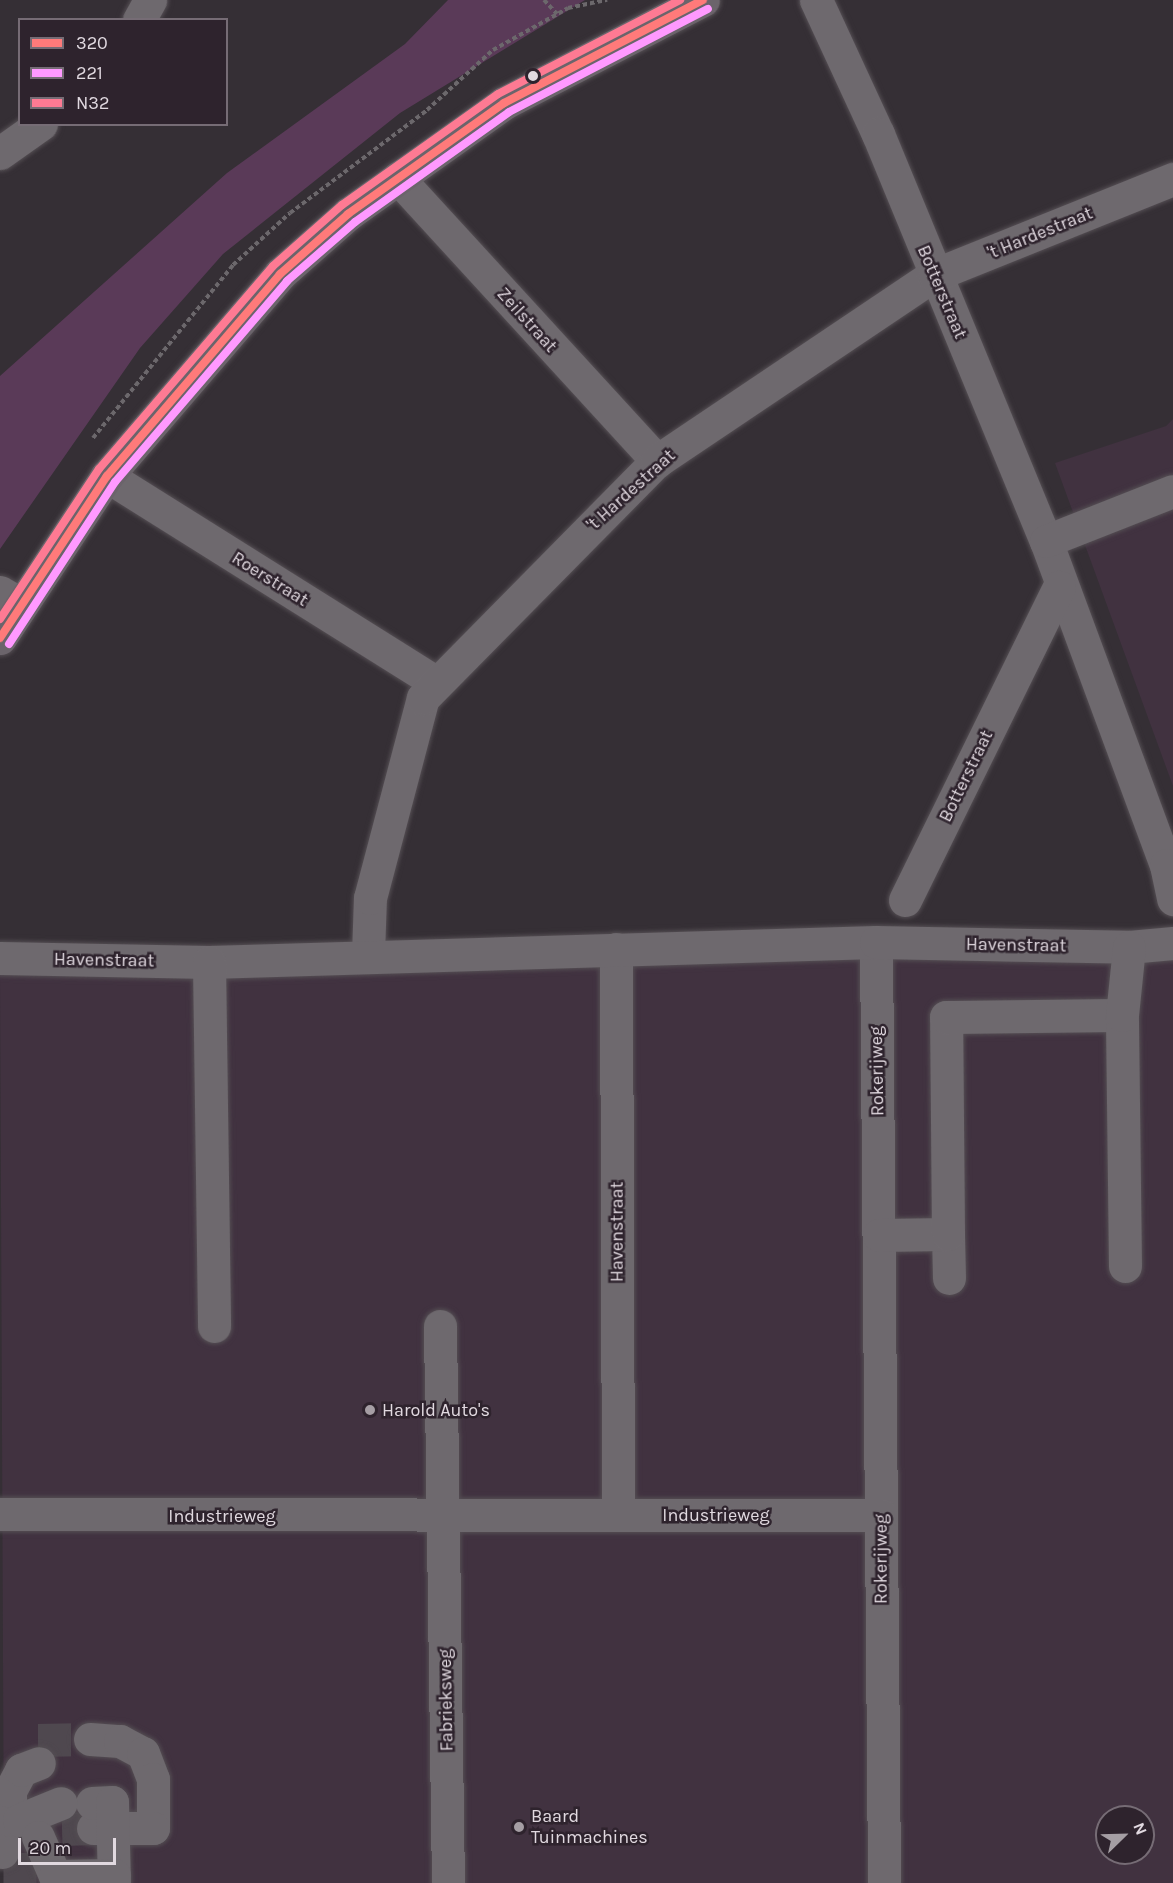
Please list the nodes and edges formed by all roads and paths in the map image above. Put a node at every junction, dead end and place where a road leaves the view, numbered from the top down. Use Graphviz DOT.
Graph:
graph roads {
  1 [pos="150,0"];
  2 [pos="544,0"];
  3 [pos="703,0"];
  4 [pos="816,0"];
  5 [pos="557,14"];
  6 [pos="140,18"];
  7 [pos="38,126"];
  8 [pos="0,153"];
  9 [pos="398,178"];
  10 [pos="1173,179"];
  11 [pos="934,275"];
  12 [pos="657,461"];
  13 [pos="106,476"];
  14 [pos="1173,491"];
  15 [pos="1046,541"];
  16 [pos="1059,587"];
  17 [pos="9,598"];
  18 [pos="0,638"];
  19 [pos="434,681"];
  20 [pos="1173,898"];
  21 [pos="904,900"];
  22 [pos="876,942"];
  23 [pos="1173,943"];
  24 [pos="1129,947"];
  25 [pos="616,949"];
  26 [pos="368,954"];
  27 [pos="0,957"];
  28 [pos="209,962"];
  29 [pos="1122,1015"];
  30 [pos="948,1234"];
  31 [pos="879,1235"];
  32 [pos="1125,1266"];
  33 [pos="949,1278"];
  34 [pos="214,1326"];
  35 [pos="440,1326"];
  36 [pos="0,1514"];
  37 [pos="618,1515"];
  38 [pos="881,1515"];
  39 [pos="443,1518"];
  40 [pos="90,1750"];
  41 [pos="38,1751"];
  42 [pos="56,1834"];
  43 [pos="448,1883"];
  44 [pos="884,1883"];
  1 -- 6 [label="street"];
  2 -- 5 [label="path"];
  3 -- 9 [label="main road"];
  4 -- 11 [label="street, Botterstraat"];
  7 -- 8 [label="street"];
  9 -- 12 [label="street, Zeilstraat"];
  9 -- 13 [label="main road"];
  10 -- 11 [label="street, 't Hardestraat"];
  11 -- 12 [label="street, 't Hardestraat"];
  11 -- 15 [label="street, Botterstraat"];
  12 -- 19 [label="street, 't Hardestraat"];
  13 -- 17 [label="main road"];
  13 -- 19 [label="street, Roerstraat"];
  14 -- 15 [label="street"];
  15 -- 16 [label="street, Botterstraat"];
  16 -- 20 [label="street, Botterstraat"];
  16 -- 21 [label="street, Botterstraat"];
  17 -- 18 [label="main road"];
  19 -- 26 [label="street, 't Hardestraat"];
  22 -- 24 [label="street, Havenstraat"];
  22 -- 25 [label="street, Havenstraat"];
  22 -- 31 [label="street, Rokerijweg"];
  23 -- 24 [label="street, Havenstraat"];
  24 -- 29 [label="street"];
  25 -- 26 [label="street, Havenstraat"];
  25 -- 37 [label="street, Havenstraat"];
  26 -- 28 [label="street, Havenstraat"];
  27 -- 28 [label="street, Havenstraat"];
  28 -- 34 [label="street"];
  29 -- 30 [label="street"];
  29 -- 32 [label="street"];
  30 -- 31 [label="street"];
  30 -- 33 [label="street"];
  31 -- 38 [label="street, Rokerijweg"];
  35 -- 39 [label="street"];
  36 -- 39 [label="street, Industrieweg"];
  37 -- 38 [label="street, Industrieweg"];
  37 -- 39 [label="street, Industrieweg"];
  38 -- 44 [label="street, Rokerijweg"];
  39 -- 43 [label="street, Fabrieksweg"];
  40 -- 42 [label="street"];
  41 -- 42 [label="street"];
}
